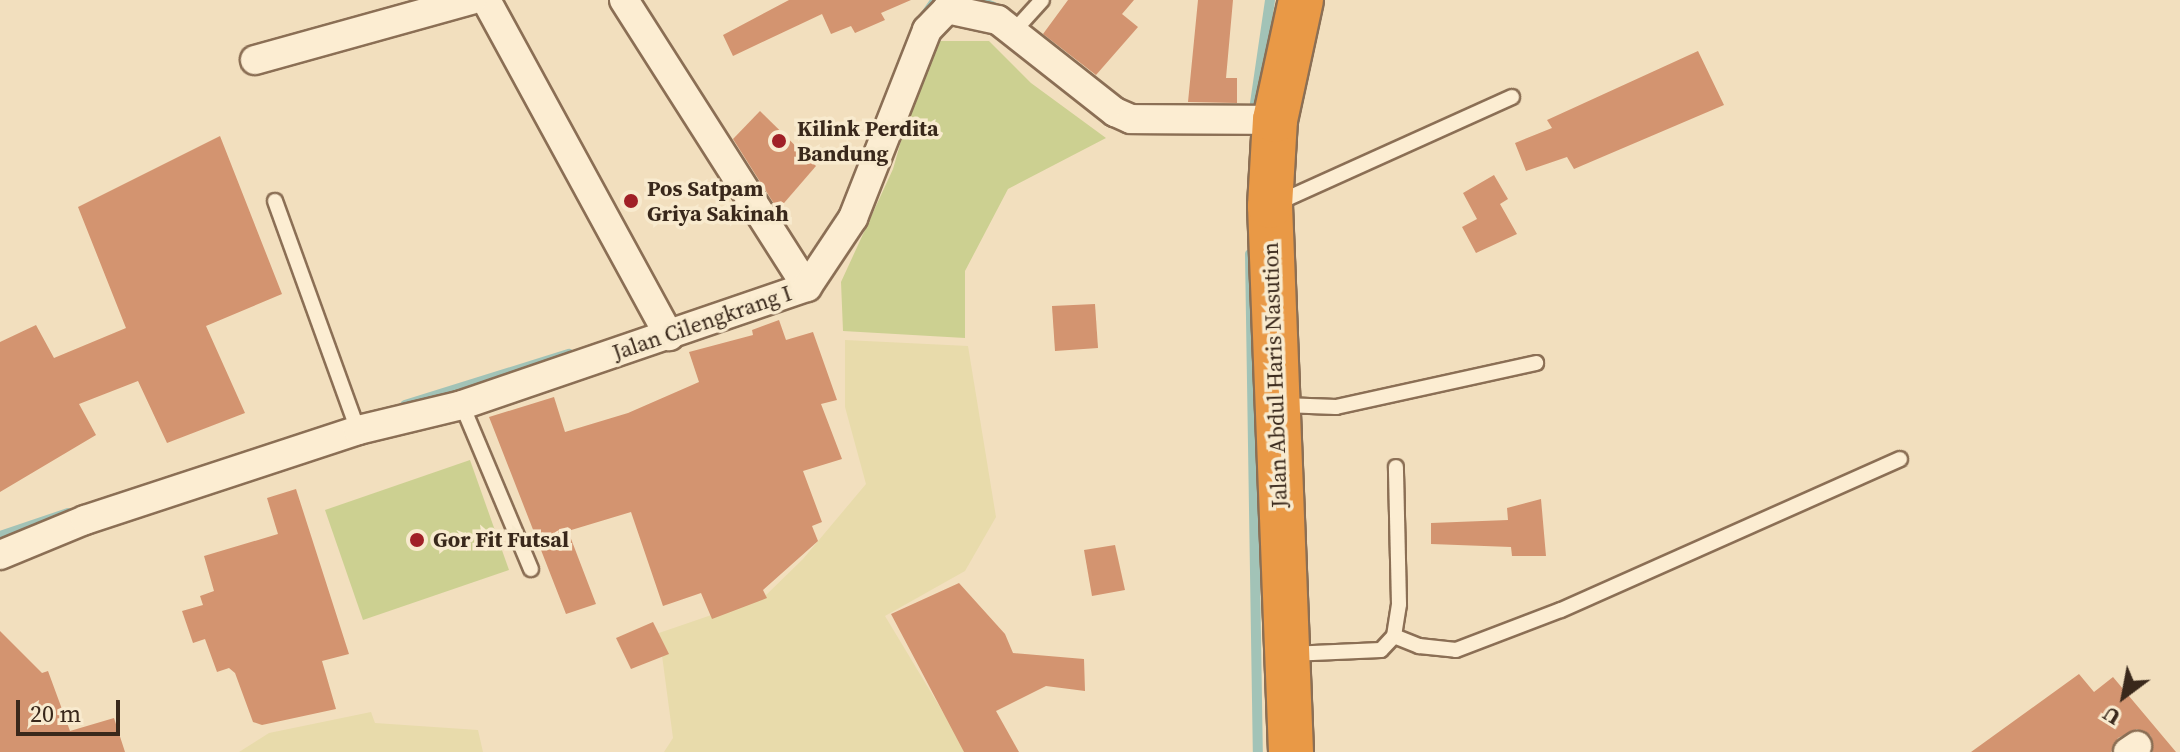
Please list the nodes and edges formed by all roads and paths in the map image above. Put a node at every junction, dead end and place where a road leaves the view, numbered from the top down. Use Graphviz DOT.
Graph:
graph roads {
  1 [pos="472,0"];
  2 [pos="486,0"];
  3 [pos="624,0"];
  4 [pos="1042,0"];
  5 [pos="1301,0"];
  6 [pos="955,3"];
  7 [pos="1013,32"];
  8 [pos="255,60"];
  9 [pos="1512,97"];
  10 [pos="1275,120"];
  11 [pos="275,201"];
  12 [pos="1270,206"];
  13 [pos="807,287"];
  14 [pos="669,336"];
  15 [pos="1536,363"];
  16 [pos="462,405"];
  17 [pos="1274,405"];
  18 [pos="358,430"];
  19 [pos="1900,459"];
  20 [pos="1396,467"];
  21 [pos="0,555"];
  22 [pos="531,569"];
  23 [pos="1394,636"];
  24 [pos="1287,654"];
  25 [pos="1291,752"];
  1 -- 8 [label="street"];
  2 -- 14 [label="street"];
  3 -- 13 [label="street"];
  4 -- 7 [label="lane"];
  5 -- 10 [label="highway, Jalan Abdul Haris Nasution"];
  6 -- 7 [label="street, Jalan Cilengkrang I"];
  6 -- 13 [label="street, Jalan Cilengkrang I"];
  7 -- 10 [label="street, Jalan Cilengkrang I"];
  9 -- 12 [label="lane"];
  10 -- 12 [label="highway, Jalan Abdul Haris Nasution"];
  11 -- 18 [label="lane"];
  12 -- 17 [label="highway, Jalan Abdul Haris Nasution"];
  13 -- 14 [label="street, Jalan Cilengkrang I"];
  14 -- 16 [label="street, Jalan Cilengkrang I"];
  15 -- 17 [label="lane"];
  16 -- 18 [label="street, Jalan Cilengkrang I"];
  16 -- 22 [label="lane"];
  17 -- 24 [label="highway, Jalan Abdul Haris Nasution"];
  18 -- 21 [label="street, Jalan Cilengkrang I"];
  19 -- 23 [label="lane"];
  20 -- 23 [label="lane"];
  23 -- 24 [label="lane"];
  24 -- 25 [label="highway, Jalan Abdul Haris Nasution"];
}
